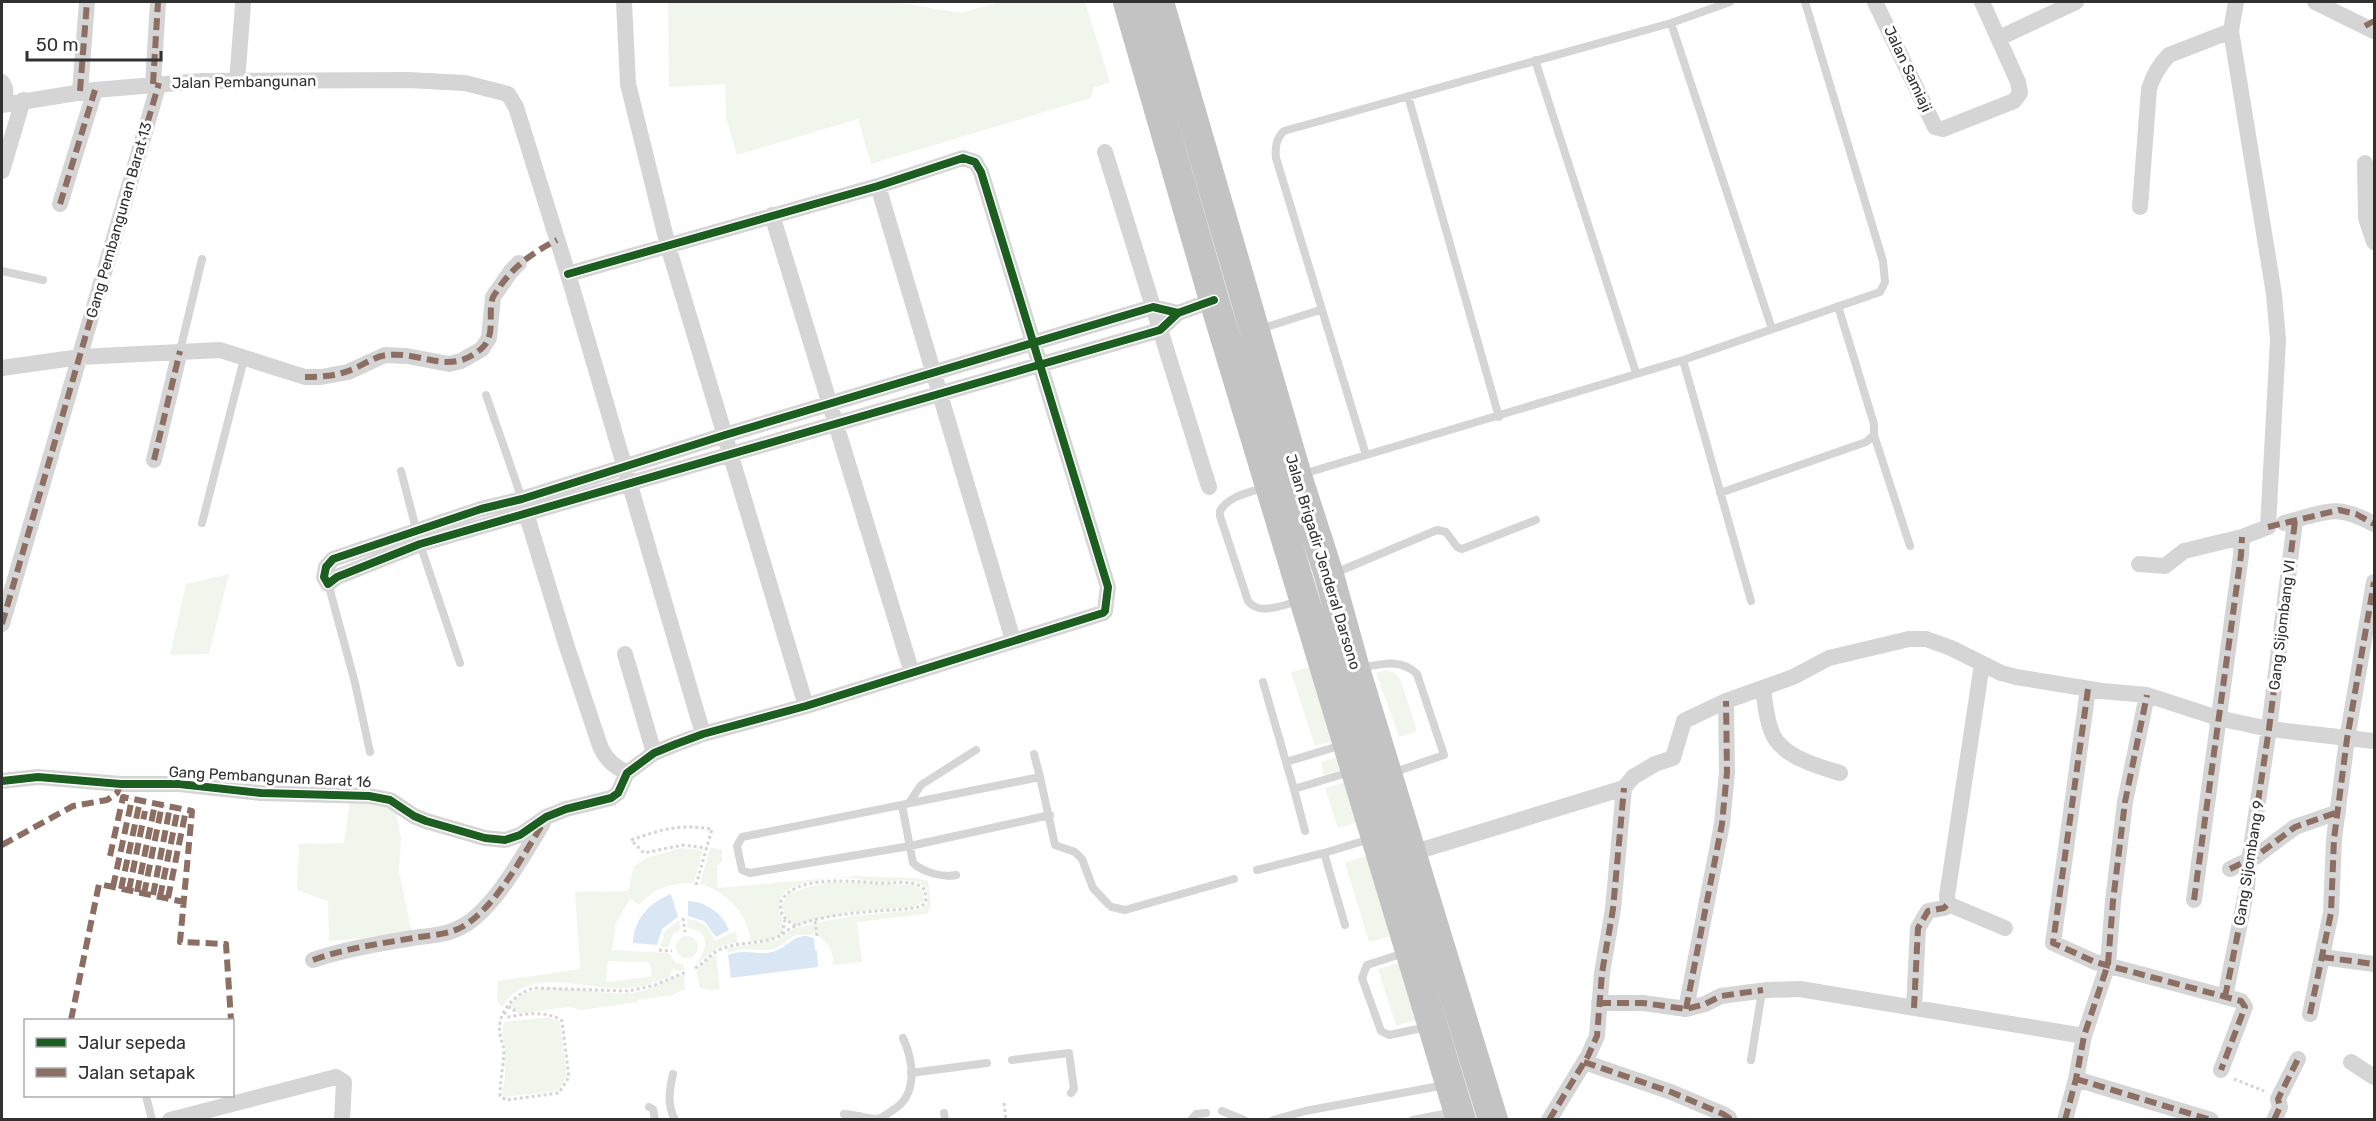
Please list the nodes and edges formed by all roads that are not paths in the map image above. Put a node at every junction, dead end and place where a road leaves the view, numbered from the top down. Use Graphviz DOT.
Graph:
graph roads {
  1 [pos="87,2"];
  2 [pos="158,2"];
  3 [pos="624,2"];
  4 [pos="1128,2"];
  5 [pos="1159,2"];
  6 [pos="1730,2"];
  7 [pos="1805,2"];
  8 [pos="1875,2"];
  9 [pos="1982,2"];
  10 [pos="2076,2"];
  11 [pos="2236,2"];
  12 [pos="2315,2"];
  13 [pos="243,4"];
  14 [pos="1671,23"];
  15 [pos="2371,26"];
  16 [pos="2231,31"];
  17 [pos="1999,38"];
  18 [pos="1535,60"];
  19 [pos="2,82"];
  20 [pos="237,82"];
  21 [pos="156,83"];
  22 [pos="88,90"];
  23 [pos="1408,96"];
  24 [pos="23,100"];
  25 [pos="4,104"];
  26 [pos="1105,152"];
  27 [pos="2365,163"];
  28 [pos="2,171"];
  29 [pos="878,186"];
  30 [pos="60,204"];
  31 [pos="2140,207"];
  32 [pos="772,215"];
  33 [pos="2374,242"];
  34 [pos="668,246"];
  35 [pos="202,259"];
  36 [pos="519,263"];
  37 [pos="2,271"];
  38 [pos="567,274"];
  39 [pos="43,280"];
  40 [pos="1214,300"];
  41 [pos="1838,306"];
  42 [pos="1153,307"];
  43 [pos="1320,310"];
  44 [pos="1178,313"];
  45 [pos="1772,329"];
  46 [pos="1160,330"];
  47 [pos="1254,330"];
  48 [pos="1032,343"];
  49 [pos="180,351"];
  50 [pos="80,357"];
  51 [pos="244,359"];
  52 [pos="1683,360"];
  53 [pos="1039,364"];
  54 [pos="2,368"];
  55 [pos="934,372"];
  56 [pos="1636,373"];
  57 [pos="941,393"];
  58 [pos="486,395"];
  59 [pos="831,403"];
  60 [pos="1499,417"];
  61 [pos="837,423"];
  62 [pos="724,435"];
  63 [pos="1874,435"];
  64 [pos="730,454"];
  65 [pos="1366,455"];
  66 [pos="154,460"];
  67 [pos="623,466"];
  68 [pos="401,471"];
  69 [pos="1284,481"];
  70 [pos="628,484"];
  71 [pos="1209,488"];
  72 [pos="1720,493"];
  73 [pos="524,506"];
  74 [pos="1536,520"];
  75 [pos="2295,521"];
  76 [pos="202,523"];
  77 [pos="2374,525"];
  78 [pos="2268,527"];
  79 [pos="418,537"];
  80 [pos="2242,537"];
  81 [pos="1910,546"];
  82 [pos="2139,564"];
  83 [pos="1329,575"];
  84 [pos="2374,582"];
  85 [pos="328,583"];
  86 [pos="1305,600"];
  87 [pos="1751,601"];
  88 [pos="2,624"];
  89 [pos="1013,640"];
  90 [pos="625,654"];
  91 [pos="460,663"];
  92 [pos="1982,664"];
  93 [pos="1355,669"];
  94 [pos="912,673"];
  95 [pos="1263,682"];
  96 [pos="1763,689"];
  97 [pos="2088,689"];
  98 [pos="2147,695"];
  99 [pos="1726,701"];
  100 [pos="806,706"];
  101 [pos="2218,718"];
  102 [pos="2269,729"];
  103 [pos="703,734"];
  104 [pos="2347,739"];
  105 [pos="2374,741"];
  106 [pos="976,750"];
  107 [pos="370,752"];
  108 [pos="654,753"];
  109 [pos="1034,754"];
  110 [pos="1352,757"];
  111 [pos="1286,762"];
  112 [pos="627,773"];
  113 [pos="1840,773"];
  114 [pos="1388,774"];
  115 [pos="1040,777"];
  116 [pos="2,781"];
  117 [pos="1294,789"];
  118 [pos="1624,789"];
  119 [pos="905,804"];
  120 [pos="2338,812"];
  121 [pos="1050,815"];
  122 [pos="546,817"];
  123 [pos="1305,831"];
  124 [pos="1376,837"];
  125 [pos="910,846"];
  126 [pos="1324,853"];
  127 [pos="1412,853"];
  128 [pos="2249,861"];
  129 [pos="2230,869"];
  130 [pos="1257,870"];
  131 [pos="956,875"];
  132 [pos="1234,879"];
  133 [pos="2194,900"];
  134 [pos="1948,904"];
  135 [pos="1345,925"];
  136 [pos="2005,928"];
  137 [pos="1410,951"];
  138 [pos="2322,957"];
  139 [pos="314,960"];
  140 [pos="2108,964"];
  141 [pos="2374,964"];
  142 [pos="1763,990"];
  143 [pos="2224,997"];
  144 [pos="1599,1003"];
  145 [pos="1914,1008"];
  146 [pos="1686,1009"];
  147 [pos="2310,1014"];
  148 [pos="1433,1025"];
  149 [pos="2084,1036"];
  150 [pos="903,1038"];
  151 [pos="2298,1059"];
  152 [pos="1012,1060"];
  153 [pos="1751,1060"];
  154 [pos="1584,1062"];
  155 [pos="2351,1062"];
  156 [pos="987,1063"];
  157 [pos="2221,1070"];
  158 [pos="912,1073"];
  159 [pos="673,1074"];
  160 [pos="2374,1077"];
  161 [pos="1480,1078"];
  162 [pos="2076,1079"];
  163 [pos="1451,1084"];
  164 [pos="1071,1093"];
  165 [pos="146,1097"];
  166 [pos="649,1107"];
  167 [pos="1222,1112"];
  168 [pos="1206,1113"];
  169 [pos="215,1114"];
  170 [pos="844,1114"];
  171 [pos="1460,1116"];
  172 [pos="152,1119"];
  173 [pos="170,1119"];
  174 [pos="342,1119"];
  175 [pos="655,1119"];
  176 [pos="675,1119"];
  177 [pos="879,1119"];
  178 [pos="1191,1119"];
  179 [pos="1244,1119"];
  180 [pos="1273,1119"];
  181 [pos="1413,1119"];
  182 [pos="1493,1119"];
  183 [pos="1549,1119"];
  184 [pos="1728,1119"];
  185 [pos="2065,1119"];
  186 [pos="2211,1119"];
  187 [pos="2274,1119"];
  1 -- 22 [label="street"];
  2 -- 21 [label="street, Gang Pembangunan Barat 13"];
  3 -- 34 [label="street"];
  4 -- 40 [label="highway, Jalan Brigadir Jenderal Darsono"];
  5 -- 47 [label="highway, Jalan Brigadir Jenderal Darsono"];
  6 -- 14 [label="lane"];
  7 -- 41 [label="lane"];
  8 -- 17 [label="street, Jalan Samiaji"];
  9 -- 17 [label="street"];
  10 -- 17 [label="street"];
  11 -- 16 [label="street"];
  12 -- 15 [label="street"];
  13 -- 20 [label="street"];
  14 -- 18 [label="lane"];
  14 -- 45 [label="lane"];
  16 -- 31 [label="street"];
  16 -- 78 [label="street"];
  18 -- 23 [label="lane"];
  18 -- 56 [label="lane"];
  19 -- 25 [label="street"];
  20 -- 21 [label="street, Jalan Pembangunan"];
  20 -- 38 [label="street, Jalan Pembangunan"];
  21 -- 22 [label="street, Jalan Pembangunan"];
  21 -- 50 [label="street, Gang Pembangunan Barat 13"];
  22 -- 24 [label="street, Jalan Pembangunan"];
  22 -- 30 [label="street"];
  23 -- 43 [label="lane"];
  23 -- 60 [label="lane"];
  24 -- 25 [label="street, Jalan Pembangunan"];
  24 -- 28 [label="street"];
  26 -- 42 [label="street"];
  27 -- 33 [label="street"];
  29 -- 32 [label="street"];
  29 -- 48 [label="street, Gang Pembangunan Barat 16"];
  29 -- 55 [label="street"];
  32 -- 34 [label="street"];
  32 -- 59 [label="street"];
  34 -- 38 [label="street"];
  34 -- 62 [label="street"];
  35 -- 49 [label="lane"];
  36 -- 51 [label="street"];
  37 -- 39 [label="lane"];
  38 -- 67 [label="street, Jalan Pembangunan"];
  40 -- 44 [label="street"];
  40 -- 69 [label="highway, Jalan Brigadir Jenderal Darsono"];
  41 -- 45 [label="lane"];
  41 -- 63 [label="lane"];
  42 -- 44 [label="street"];
  42 -- 46 [label="street"];
  42 -- 48 [label="street"];
  43 -- 47 [label="lane"];
  43 -- 65 [label="lane"];
  44 -- 46 [label="street"];
  45 -- 52 [label="lane"];
  46 -- 53 [label="street"];
  46 -- 71 [label="street"];
  47 -- 69 [label="highway, Jalan Brigadir Jenderal Darsono"];
  48 -- 53 [label="street, Gang Pembangunan Barat 16"];
  48 -- 55 [label="street"];
  49 -- 50 [label="street"];
  49 -- 51 [label="street"];
  49 -- 66 [label="street"];
  50 -- 54 [label="street"];
  50 -- 88 [label="street"];
  51 -- 76 [label="lane"];
  52 -- 56 [label="lane"];
  52 -- 72 [label="lane"];
  53 -- 57 [label="street"];
  53 -- 89 [label="street, Gang Pembangunan Barat 16"];
  55 -- 57 [label="street"];
  55 -- 59 [label="street"];
  56 -- 60 [label="lane"];
  57 -- 61 [label="street"];
  57 -- 89 [label="street"];
  58 -- 73 [label="lane"];
  59 -- 61 [label="street"];
  59 -- 62 [label="street"];
  60 -- 65 [label="lane"];
  61 -- 64 [label="street"];
  61 -- 94 [label="street"];
  62 -- 64 [label="street"];
  62 -- 67 [label="street"];
  63 -- 72 [label="lane"];
  63 -- 81 [label="lane"];
  64 -- 70 [label="street"];
  64 -- 100 [label="street"];
  65 -- 69 [label="lane"];
  67 -- 70 [label="street, Jalan Pembangunan"];
  67 -- 73 [label="street"];
  68 -- 79 [label="lane"];
  69 -- 83 [label="highway, Jalan Brigadir Jenderal Darsono"];
  69 -- 86 [label="highway, Jalan Brigadir Jenderal Darsono"];
  69 -- 86 [label="lane"];
  70 -- 73 [label="street"];
  70 -- 103 [label="street, Jalan Pembangunan"];
  72 -- 87 [label="lane"];
  73 -- 79 [label="street"];
  73 -- 112 [label="street"];
  74 -- 83 [label="lane"];
  75 -- 77 [label="street"];
  75 -- 78 [label="street"];
  75 -- 102 [label="street, Gang Sijombang VI"];
  78 -- 80 [label="street"];
  79 -- 85 [label="street"];
  79 -- 91 [label="lane"];
  80 -- 82 [label="street"];
  80 -- 101 [label="street"];
  83 -- 93 [label="highway, Jalan Brigadir Jenderal Darsono"];
  84 -- 104 [label="street"];
  85 -- 107 [label="lane"];
  86 -- 110 [label="highway, Jalan Brigadir Jenderal Darsono"];
  89 -- 94 [label="street, Gang Pembangunan Barat 16"];
  90 -- 108 [label="street"];
  92 -- 96 [label="street"];
  92 -- 97 [label="street"];
  92 -- 134 [label="street"];
  93 -- 114 [label="highway, Jalan Brigadir Jenderal Darsono"];
  93 -- 114 [label="lane"];
  94 -- 100 [label="street, Gang Pembangunan Barat 16"];
  95 -- 111 [label="lane"];
  96 -- 99 [label="street"];
  96 -- 113 [label="street"];
  97 -- 98 [label="street"];
  97 -- 140 [label="street"];
  98 -- 101 [label="street"];
  98 -- 140 [label="street"];
  99 -- 118 [label="street"];
  99 -- 146 [label="street"];
  100 -- 103 [label="street, Gang Pembangunan Barat 16"];
  101 -- 102 [label="street"];
  101 -- 133 [label="street"];
  102 -- 104 [label="street"];
  102 -- 128 [label="street, Gang Sijombang 9"];
  103 -- 108 [label="street, Gang Pembangunan Barat 16"];
  104 -- 105 [label="street"];
  104 -- 120 [label="street"];
  106 -- 119 [label="lane"];
  108 -- 112 [label="street, Gang Pembangunan Barat 16"];
  109 -- 115 [label="lane"];
  110 -- 111 [label="lane"];
  110 -- 117 [label="lane"];
  110 -- 124 [label="highway, Jalan Brigadir Jenderal Darsono"];
  111 -- 117 [label="lane"];
  112 -- 122 [label="street, Gang Pembangunan Barat 16"];
  114 -- 127 [label="highway, Jalan Brigadir Jenderal Darsono"];
  115 -- 119 [label="lane"];
  115 -- 121 [label="lane"];
  116 -- 122 [label="street, Gang Pembangunan Barat 16"];
  117 -- 123 [label="lane"];
  118 -- 127 [label="street"];
  118 -- 144 [label="street"];
  119 -- 125 [label="lane"];
  119 -- 125 [label="lane"];
  120 -- 128 [label="street"];
  120 -- 138 [label="street"];
  121 -- 125 [label="lane"];
  121 -- 132 [label="lane"];
  122 -- 139 [label="street"];
  124 -- 126 [label="lane"];
  124 -- 137 [label="highway, Jalan Brigadir Jenderal Darsono"];
  125 -- 131 [label="lane"];
  126 -- 130 [label="lane"];
  126 -- 135 [label="lane"];
  127 -- 161 [label="highway, Jalan Brigadir Jenderal Darsono"];
  128 -- 129 [label="street"];
  128 -- 143 [label="street, Gang Sijombang 9"];
  134 -- 136 [label="street"];
  134 -- 145 [label="street"];
  137 -- 148 [label="highway, Jalan Brigadir Jenderal Darsono"];
  137 -- 148 [label="lane"];
  138 -- 141 [label="street"];
  138 -- 147 [label="street"];
  140 -- 143 [label="street"];
  140 -- 149 [label="street"];
  142 -- 145 [label="street"];
  142 -- 146 [label="street"];
  142 -- 153 [label="lane"];
  143 -- 157 [label="street"];
  144 -- 146 [label="street"];
  144 -- 154 [label="street"];
  145 -- 149 [label="street"];
  148 -- 163 [label="highway, Jalan Brigadir Jenderal Darsono"];
  149 -- 162 [label="street"];
  150 -- 158 [label="lane"];
  151 -- 187 [label="street"];
  152 -- 164 [label="lane"];
  154 -- 183 [label="street"];
  154 -- 184 [label="street"];
  155 -- 160 [label="street"];
  156 -- 158 [label="lane"];
  158 -- 177 [label="lane"];
  159 -- 176 [label="lane"];
  161 -- 163 [label="highway"];
  161 -- 182 [label="highway, Jalan Brigadir Jenderal Darsono"];
  162 -- 185 [label="street"];
  162 -- 186 [label="street"];
  163 -- 171 [label="highway, Jalan Brigadir Jenderal Darsono"];
  163 -- 180 [label="lane"];
  165 -- 172 [label="lane"];
  166 -- 175 [label="lane"];
  167 -- 179 [label="lane"];
  168 -- 178 [label="lane"];
  169 -- 173 [label="street"];
  169 -- 174 [label="street"];
  170 -- 177 [label="lane"];
  171 -- 181 [label="lane"];
}
